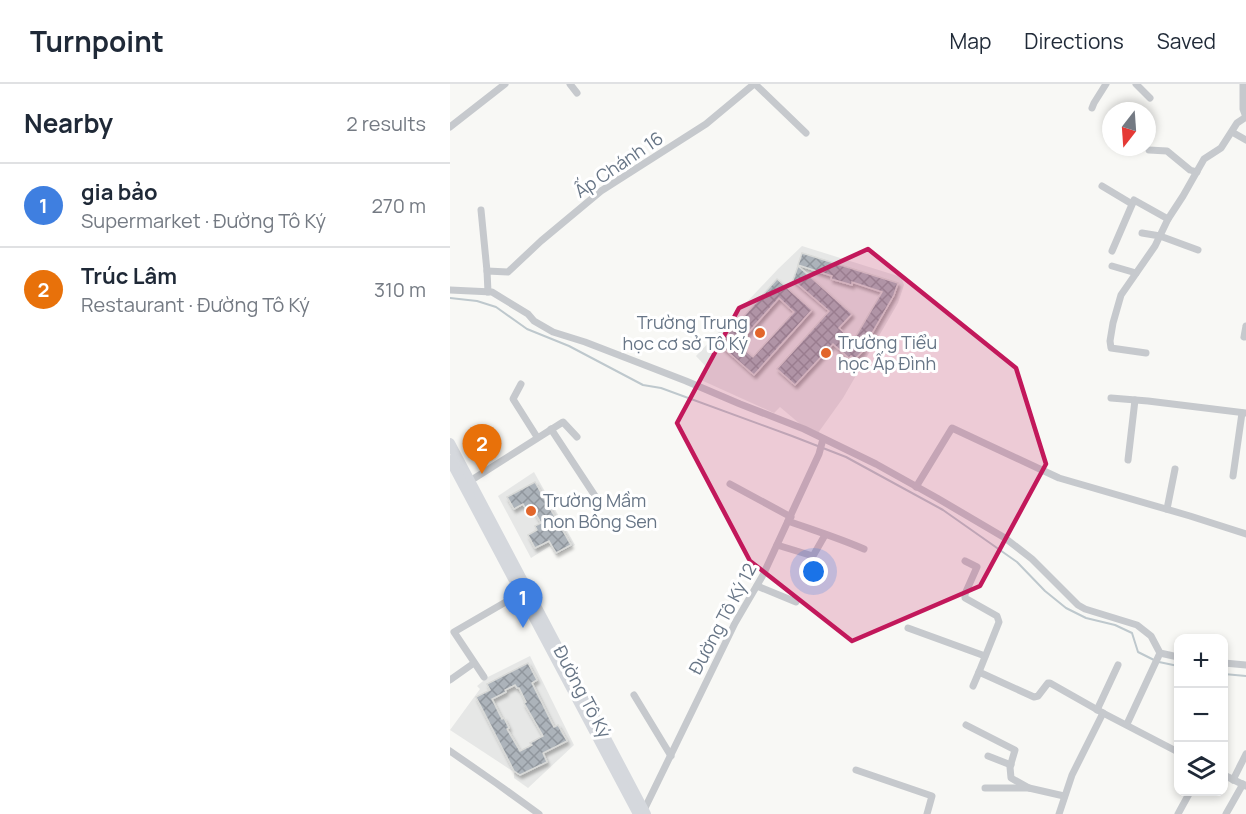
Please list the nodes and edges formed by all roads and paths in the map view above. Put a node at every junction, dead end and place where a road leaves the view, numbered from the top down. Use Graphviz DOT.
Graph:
graph roads {
  1 [pos="505,84"];
  2 [pos="570,84"];
  3 [pos="755,84"];
  4 [pos="1106,84"];
  5 [pos="1136,84"];
  6 [pos="1243,84"];
  7 [pos="577,93"];
  8 [pos="1150,98"];
  9 [pos="1092,108"];
  10 [pos="1246,117"];
  11 [pos="450,127"];
  12 [pos="1232,132"];
  13 [pos="806,133"];
  14 [pos="1246,140"];
  15 [pos="1156,150"];
  16 [pos="1197,172"];
  17 [pos="1102,186"];
  18 [pos="1132,204"];
  19 [pos="481,210"];
  20 [pos="1168,219"];
  21 [pos="1142,233"];
  22 [pos="1160,236"];
  23 [pos="1198,250"];
  24 [pos="1112,251"];
  25 [pos="1112,266"];
  26 [pos="488,271"];
  27 [pos="1136,273"];
  28 [pos="450,290"];
  29 [pos="488,292"];
  30 [pos="1246,326"];
  31 [pos="1244,337"];
  32 [pos="1146,353"];
  33 [pos="520,384"];
  34 [pos="1111,398"];
  35 [pos="1135,400"];
  36 [pos="1244,413"];
  37 [pos="551,429"];
  38 [pos="537,437"];
  39 [pos="577,437"];
  40 [pos="822,441"];
  41 [pos="450,443"];
  42 [pos="450,460"];
  43 [pos="1128,460"];
  44 [pos="1175,469"];
  45 [pos="1233,476"];
  46 [pos="470,481"];
  47 [pos="730,484"];
  48 [pos="916,487"];
  49 [pos="601,505"];
  50 [pos="1167,509"];
  51 [pos="789,519"];
  52 [pos="1246,534"];
  53 [pos="825,535"];
  54 [pos="777,545"];
  55 [pos="864,549"];
  56 [pos="965,561"];
  57 [pos="757,586"];
  58 [pos="524,592"];
  59 [pos="796,602"];
  60 [pos="908,628"];
  61 [pos="452,630"];
  62 [pos="986,656"];
  63 [pos="1174,657"];
  64 [pos="1157,658"];
  65 [pos="474,663"];
  66 [pos="1228,663"];
  67 [pos="1118,665"];
  68 [pos="1246,665"];
  69 [pos="979,672"];
  70 [pos="484,677"];
  71 [pos="450,680"];
  72 [pos="973,686"];
  73 [pos="634,695"];
  74 [pos="1100,712"];
  75 [pos="1127,724"];
  76 [pos="966,725"];
  77 [pos="1174,749"];
  78 [pos="450,751"];
  79 [pos="1246,754"];
  80 [pos="671,756"];
  81 [pos="988,756"];
  82 [pos="1011,765"];
  83 [pos="856,770"];
  84 [pos="1228,777"];
  85 [pos="1233,780"];
  86 [pos="1244,785"];
  87 [pos="985,788"];
  88 [pos="1029,788"];
  89 [pos="1064,796"];
  90 [pos="1188,796"];
  91 [pos="643,813"];
  92 [pos="539,814"];
  93 [pos="927,814"];
  94 [pos="1059,814"];
  95 [pos="1178,814"];
  96 [pos="1226,814"];
  1 -- 11 [label="street"];
  2 -- 7 [label="street"];
  3 -- 13 [label="street"];
  3 -- 26 [label="street, Ấp Chánh 16"];
  4 -- 9 [label="street"];
  5 -- 8 [label="street"];
  6 -- 10 [label="street"];
  10 -- 12 [label="street"];
  12 -- 14 [label="street"];
  12 -- 16 [label="street"];
  15 -- 16 [label="street"];
  16 -- 20 [label="street"];
  17 -- 18 [label="street"];
  18 -- 20 [label="street"];
  18 -- 24 [label="street"];
  19 -- 26 [label="street"];
  20 -- 22 [label="street"];
  21 -- 22 [label="street"];
  22 -- 23 [label="street"];
  22 -- 27 [label="street"];
  25 -- 27 [label="street"];
  26 -- 29 [label="street"];
  27 -- 32 [label="street"];
  28 -- 29 [label="street"];
  29 -- 40 [label="street"];
  30 -- 31 [label="street"];
  33 -- 38 [label="street"];
  34 -- 35 [label="street"];
  35 -- 36 [label="street"];
  35 -- 43 [label="street"];
  36 -- 45 [label="street"];
  37 -- 38 [label="street"];
  37 -- 39 [label="street"];
  37 -- 49 [label="street"];
  38 -- 46 [label="street"];
  40 -- 48 [label="street"];
  40 -- 51 [label="street, Đường Tô Ký 12"];
  41 -- 46 [label="main road, Đường Tô Ký"];
  42 -- 58 [label="main road, Đường Tô Ký"];
  44 -- 50 [label="street"];
  46 -- 58 [label="main road, Đường Tô Ký"];
  47 -- 51 [label="street"];
  48 -- 50 [label="street"];
  48 -- 64 [label="street"];
  50 -- 52 [label="street"];
  51 -- 53 [label="street"];
  51 -- 54 [label="street, Đường Tô Ký 12"];
  53 -- 54 [label="street"];
  53 -- 55 [label="street"];
  54 -- 57 [label="street, Đường Tô Ký 12"];
  56 -- 62 [label="street"];
  57 -- 59 [label="street"];
  57 -- 80 [label="street, Đường Tô Ký 12"];
  58 -- 61 [label="street"];
  58 -- 91 [label="main road, Đường Tô Ký"];
  60 -- 62 [label="street"];
  61 -- 65 [label="street"];
  62 -- 69 [label="street"];
  63 -- 64 [label="street"];
  64 -- 75 [label="street"];
  65 -- 70 [label="street"];
  65 -- 71 [label="street"];
  66 -- 68 [label="street"];
  67 -- 74 [label="street"];
  69 -- 72 [label="street"];
  69 -- 74 [label="street"];
  73 -- 80 [label="street"];
  74 -- 75 [label="street"];
  74 -- 89 [label="street"];
  75 -- 77 [label="street"];
  76 -- 82 [label="street"];
  78 -- 92 [label="street"];
  79 -- 85 [label="street"];
  80 -- 91 [label="street, Đường Tô Ký 12"];
  81 -- 82 [label="street"];
  82 -- 88 [label="street"];
  83 -- 93 [label="street"];
  84 -- 85 [label="street"];
  85 -- 86 [label="street"];
  86 -- 96 [label="street"];
  87 -- 88 [label="street"];
  88 -- 89 [label="street"];
  89 -- 94 [label="street"];
  90 -- 95 [label="street"];
}
